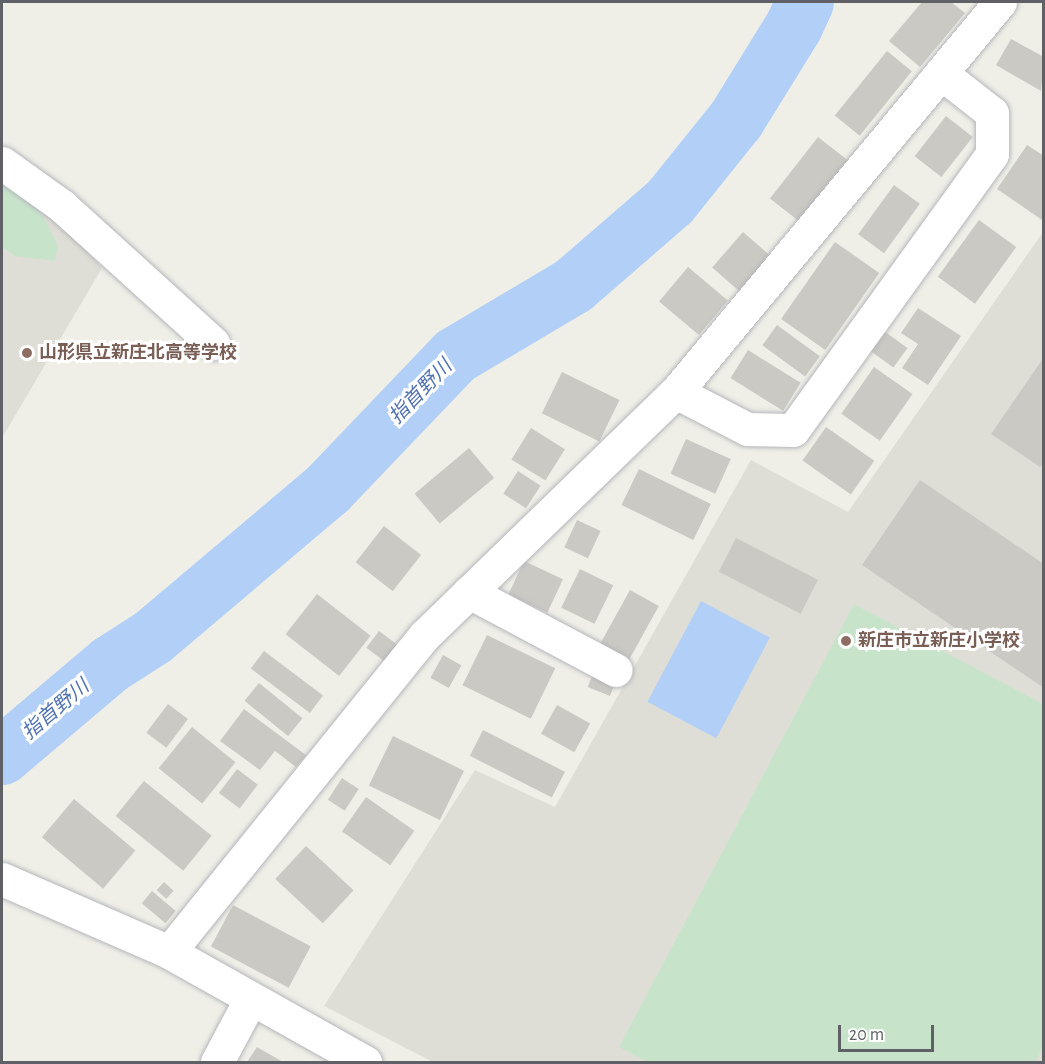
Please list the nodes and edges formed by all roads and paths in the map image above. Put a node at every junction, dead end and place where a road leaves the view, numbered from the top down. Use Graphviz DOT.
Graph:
graph roads {
  1 [pos="1000,2"];
  2 [pos="941,73"];
  3 [pos="2,163"];
  4 [pos="213,343"];
  5 [pos="676,392"];
  6 [pos="469,592"];
  7 [pos="616,670"];
  8 [pos="2,879"];
  9 [pos="169,952"];
  10 [pos="250,1000"];
  11 [pos="217,1062"];
  12 [pos="365,1062"];
  1 -- 2 [label="street"];
  2 -- 5 [label="street"];
  2 -- 5 [label="street"];
  3 -- 4 [label="street"];
  5 -- 6 [label="street"];
  6 -- 7 [label="street"];
  6 -- 9 [label="street"];
  8 -- 9 [label="street"];
  9 -- 10 [label="street"];
  10 -- 11 [label="street"];
  10 -- 12 [label="street"];
}
